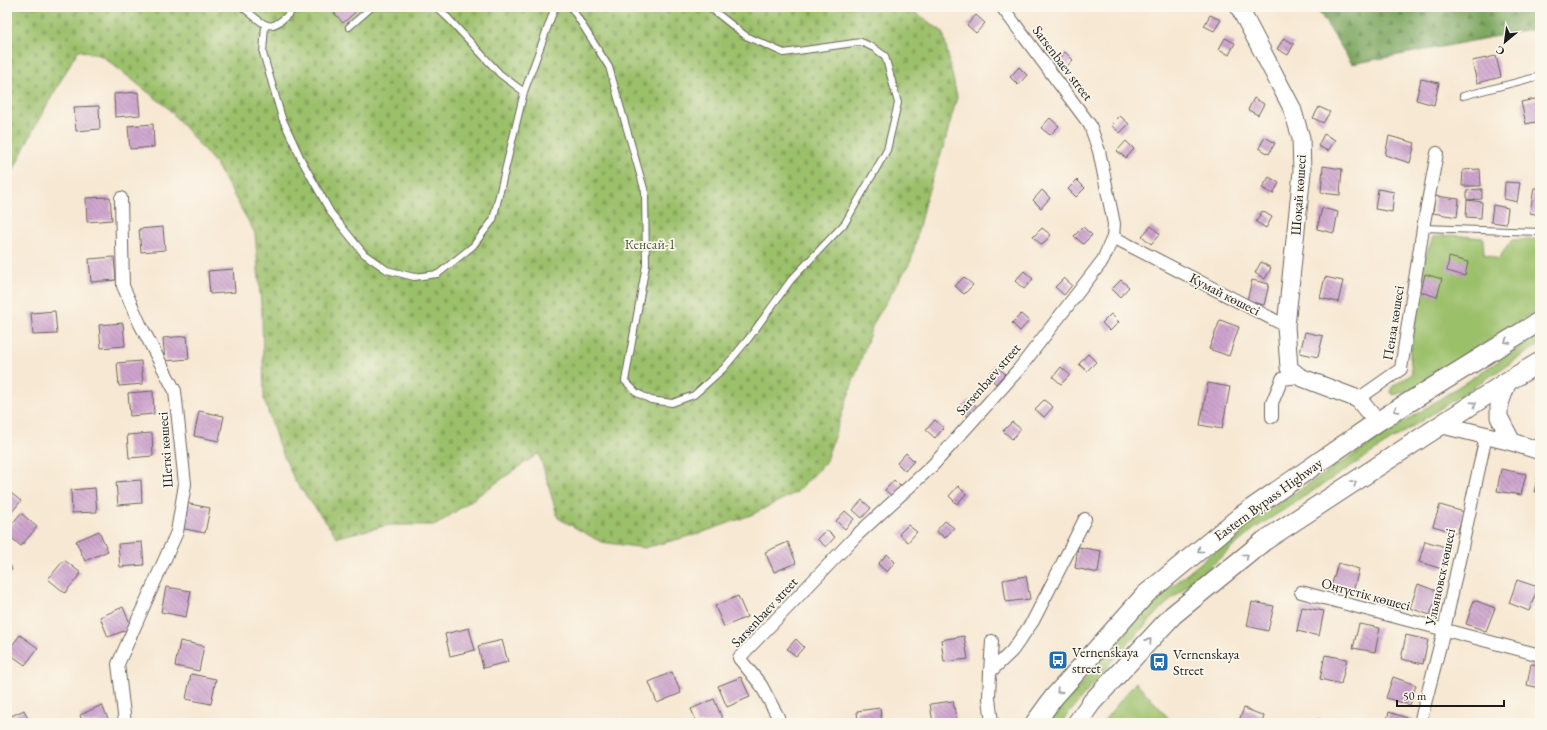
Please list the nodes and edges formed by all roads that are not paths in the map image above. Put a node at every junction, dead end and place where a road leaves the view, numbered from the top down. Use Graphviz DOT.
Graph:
graph roads {
  1 [pos="242,7"];
  2 [pos="296,7"];
  3 [pos="372,7"];
  4 [pos="436,7"];
  5 [pos="555,7"];
  6 [pos="571,7"];
  7 [pos="709,7"];
  8 [pos="1002,7"];
  9 [pos="1239,7"];
  10 [pos="265,25"];
  11 [pos="349,27"];
  12 [pos="1540,76"];
  13 [pos="524,92"];
  14 [pos="1463,96"];
  15 [pos="1437,153"];
  16 [pos="121,198"];
  17 [pos="1423,228"];
  18 [pos="1540,232"];
  19 [pos="1113,237"];
  20 [pos="1540,320"];
  21 [pos="1286,326"];
  22 [pos="1540,362"];
  23 [pos="1300,377"];
  24 [pos="1508,381"];
  25 [pos="1358,399"];
  26 [pos="1272,417"];
  27 [pos="1377,422"];
  28 [pos="1443,425"];
  29 [pos="1486,436"];
  30 [pos="1512,442"];
  31 [pos="1540,451"];
  32 [pos="1086,518"];
  33 [pos="1301,592"];
  34 [pos="1444,630"];
  35 [pos="992,641"];
  36 [pos="1540,655"];
  37 [pos="990,672"];
  38 [pos="125,723"];
  39 [pos="772,723"];
  40 [pos="992,723"];
  41 [pos="1035,723"];
  42 [pos="1077,723"];
  43 [pos="1420,723"];
  1 -- 10 [label="lane"];
  2 -- 10 [label="lane"];
  3 -- 11 [label="lane"];
  4 -- 13 [label="lane"];
  5 -- 13 [label="lane"];
  6 -- 7 [label="lane"];
  8 -- 19 [label="street, Sarsenbaev street"];
  9 -- 21 [label="street, Шоқай көшесі"];
  10 -- 13 [label="lane"];
  12 -- 14 [label="lane"];
  15 -- 17 [label="street, Пенза көшесі"];
  16 -- 38 [label="street, Шеткі көшесі"];
  17 -- 18 [label="lane"];
  17 -- 25 [label="street, Пенза көшесі"];
  19 -- 21 [label="street, Кумай көшесі"];
  19 -- 39 [label="street, Sarsenbaev street"];
  20 -- 27 [label="main road, Eastern Bypass Highway, one-way"];
  21 -- 23 [label="street"];
  22 -- 24 [label="main road"];
  23 -- 25 [label="street"];
  23 -- 26 [label="street"];
  28 -- 24 [label="main road, one-way"];
  24 -- 30 [label="street"];
  25 -- 27 [label="street"];
  27 -- 41 [label="main road, Eastern Bypass Highway, one-way"];
  28 -- 29 [label="street"];
  42 -- 28 [label="main road, one-way"];
  29 -- 30 [label="street"];
  29 -- 34 [label="street, Ульяновск көшесі"];
  30 -- 31 [label="street"];
  32 -- 37 [label="street"];
  33 -- 34 [label="street, Оңтүстік көшесі"];
  34 -- 36 [label="street, Оңтүстік көшесі"];
  34 -- 43 [label="street, Ульяновск көшесі"];
  35 -- 37 [label="street"];
  37 -- 40 [label="street"];
}
